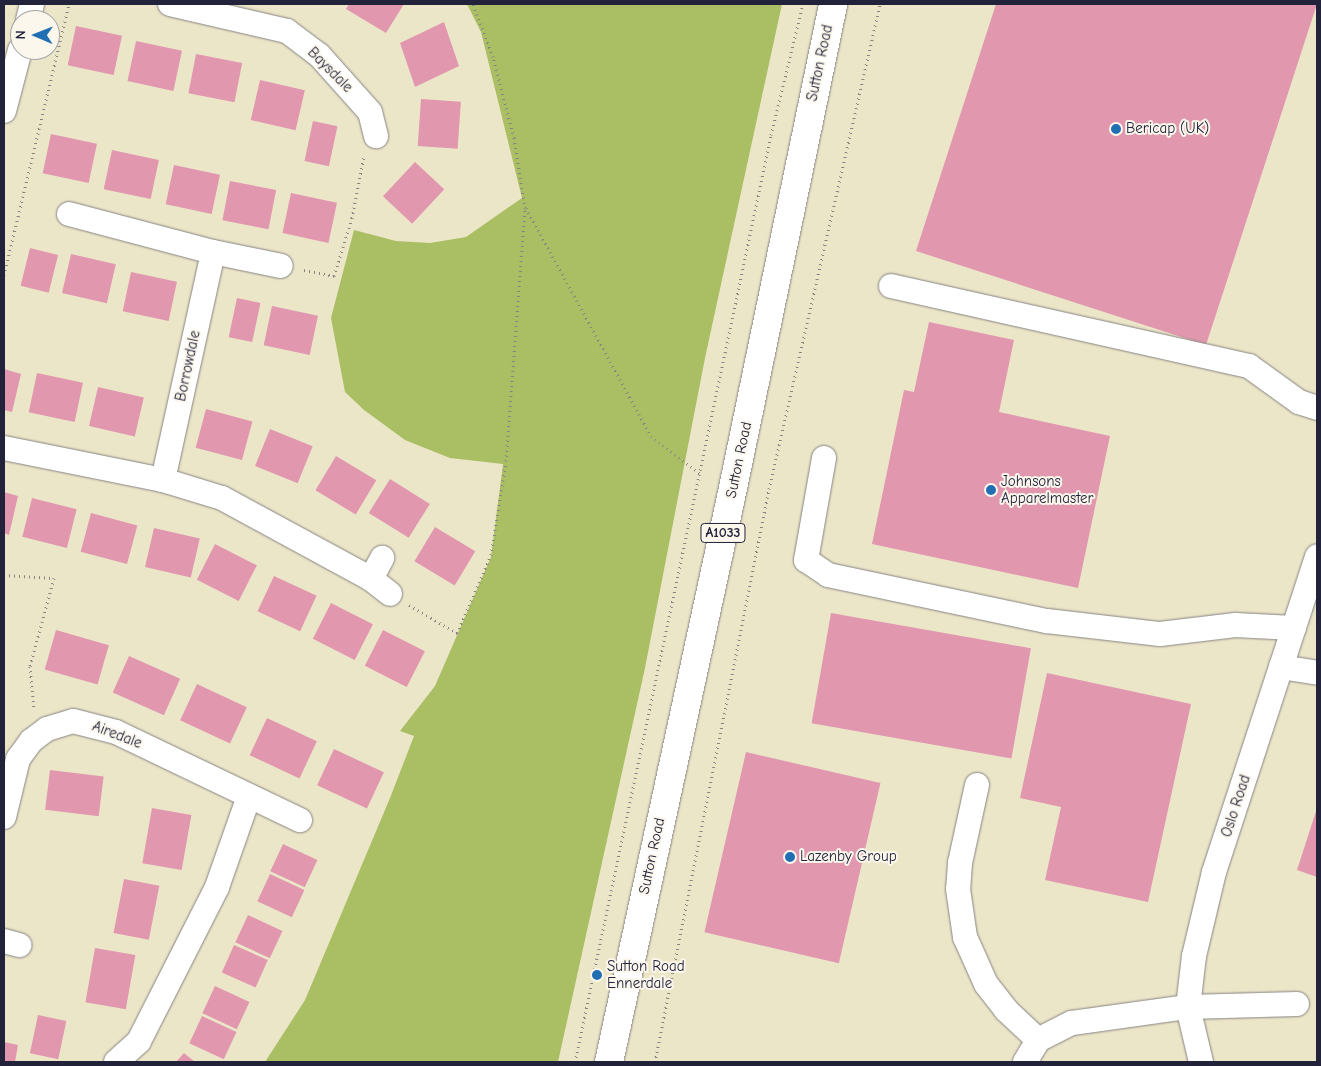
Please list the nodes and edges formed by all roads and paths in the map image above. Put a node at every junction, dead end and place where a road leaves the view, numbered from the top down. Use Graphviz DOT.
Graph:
graph roads {
  1 [pos="69,4"];
  2 [pos="170,4"];
  3 [pos="473,4"];
  4 [pos="803,4"];
  5 [pos="833,4"];
  6 [pos="880,4"];
  7 [pos="17,60"];
  8 [pos="4,111"];
  9 [pos="376,136"];
  10 [pos="525,208"];
  11 [pos="69,214"];
  12 [pos="214,252"];
  13 [pos="281,266"];
  14 [pos="4,275"];
  15 [pos="891,286"];
  16 [pos="1317,408"];
  17 [pos="4,448"];
  18 [pos="824,458"];
  19 [pos="701,474"];
  20 [pos="164,480"];
  21 [pos="1317,556"];
  22 [pos="4,575"];
  23 [pos="390,594"];
  24 [pos="1294,628"];
  25 [pos="1281,667"];
  26 [pos="1317,673"];
  27 [pos="47,729"];
  28 [pos="977,785"];
  29 [pos="249,796"];
  30 [pos="4,817"];
  31 [pos="300,820"];
  32 [pos="1297,1004"];
  33 [pos="1188,1007"];
  34 [pos="1038,1040"];
  35 [pos="116,1062"];
  36 [pos="575,1062"];
  37 [pos="609,1062"];
  38 [pos="655,1062"];
  39 [pos="1025,1062"];
  40 [pos="1201,1062"];
  1 -- 14 [label="path"];
  2 -- 9 [label="street, Baysdale"];
  3 -- 10 [label="path"];
  4 -- 19 [label="path"];
  5 -- 37 [label="highway, Sutton Road / A1033"];
  6 -- 38 [label="path"];
  7 -- 8 [label="street"];
  9 -- 13 [label="path"];
  10 -- 19 [label="path"];
  10 -- 23 [label="path"];
  11 -- 12 [label="street"];
  12 -- 13 [label="street"];
  12 -- 20 [label="street, Borrowdale"];
  15 -- 16 [label="street"];
  17 -- 20 [label="street"];
  18 -- 24 [label="street"];
  19 -- 36 [label="path"];
  20 -- 23 [label="street"];
  21 -- 24 [label="street, Oslo Road"];
  22 -- 27 [label="path"];
  24 -- 25 [label="street, Oslo Road"];
  25 -- 26 [label="street"];
  25 -- 33 [label="street, Oslo Road"];
  27 -- 29 [label="street, Airedale"];
  27 -- 30 [label="street, Airedale"];
  28 -- 34 [label="street"];
  29 -- 31 [label="street, Airedale"];
  29 -- 35 [label="street"];
  32 -- 33 [label="street"];
  33 -- 34 [label="street"];
  33 -- 40 [label="street, Oslo Road"];
  34 -- 39 [label="street"];
}
